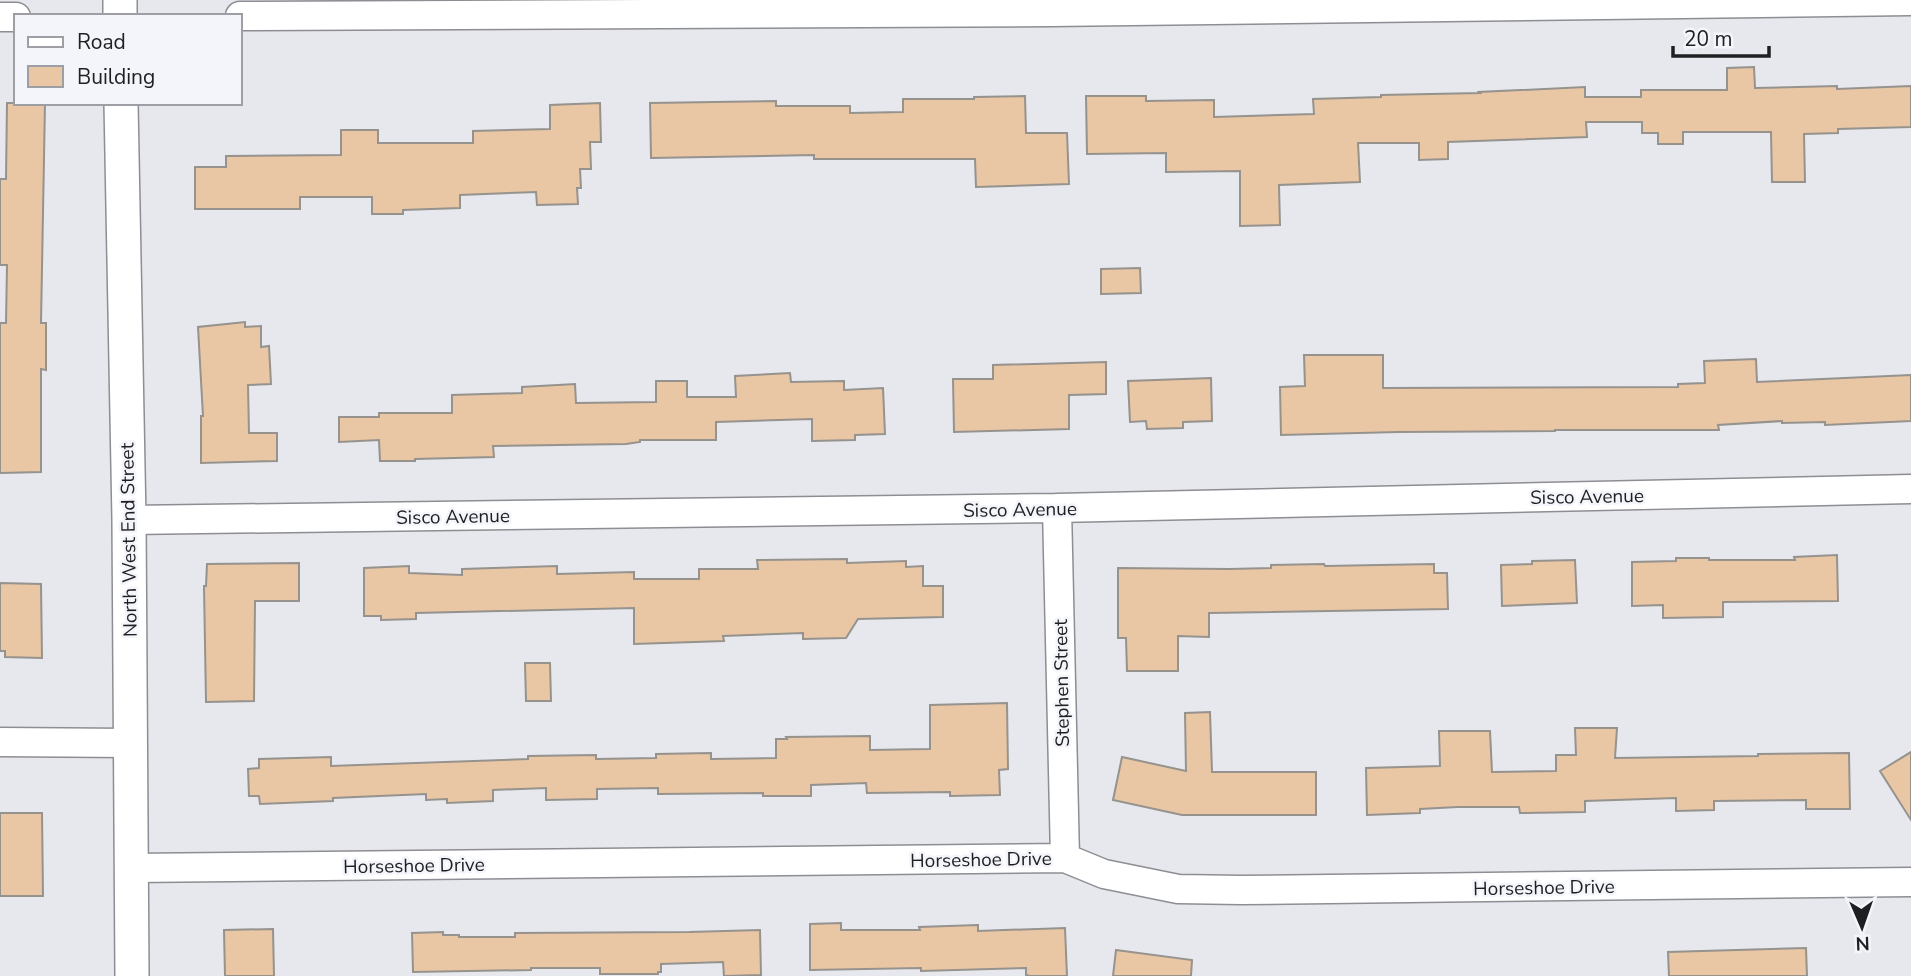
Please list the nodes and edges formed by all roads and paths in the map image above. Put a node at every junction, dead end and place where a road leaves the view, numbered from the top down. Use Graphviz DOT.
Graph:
graph roads {
  1 [pos="1911,1"];
  2 [pos="1051,6"];
  3 [pos="242,16"];
  4 [pos="121,105"];
  5 [pos="1911,489"];
  6 [pos="1056,508"];
  7 [pos="129,520"];
  8 [pos="0,742"];
  9 [pos="130,743"];
  10 [pos="1065,858"];
  11 [pos="131,868"];
  12 [pos="1911,882"];
  13 [pos="132,976"];
  1 -- 2 [label="street"];
  2 -- 3 [label="street"];
  4 -- 7 [label="street, North West End Street"];
  5 -- 6 [label="street, Sisco Avenue"];
  6 -- 7 [label="street, Sisco Avenue"];
  6 -- 10 [label="street, Stephen Street"];
  7 -- 9 [label="street, North West End Street"];
  8 -- 9 [label="street"];
  9 -- 11 [label="street, North West End Street"];
  10 -- 11 [label="street, Horseshoe Drive"];
  10 -- 12 [label="street, Horseshoe Drive"];
  11 -- 13 [label="street, North West End Street"];
}
